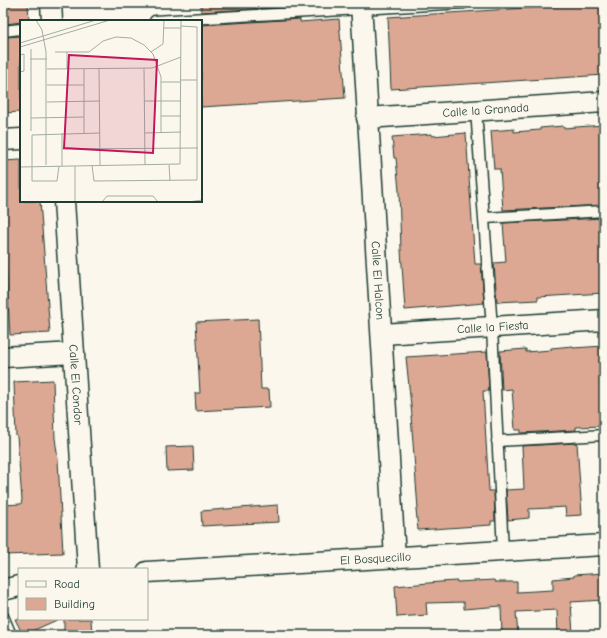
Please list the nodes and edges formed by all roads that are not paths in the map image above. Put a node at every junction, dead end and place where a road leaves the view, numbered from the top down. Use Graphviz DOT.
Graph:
graph roads {
  1 [pos="51,3"];
  2 [pos="464,3"];
  3 [pos="361,6"];
  4 [pos="52,20"];
  5 [pos="169,20"];
  6 [pos="20,29"];
  7 [pos="3,30"];
  8 [pos="604,102"];
  9 [pos="476,110"];
  10 [pos="367,118"];
  11 [pos="20,139"];
  12 [pos="3,140"];
  13 [pos="64,202"];
  14 [pos="604,211"];
  15 [pos="485,218"];
  16 [pos="604,320"];
  17 [pos="492,328"];
  18 [pos="382,334"];
  19 [pos="74,353"];
  20 [pos="3,357"];
  21 [pos="604,435"];
  22 [pos="497,441"];
  23 [pos="604,545"];
  24 [pos="503,551"];
  25 [pos="395,558"];
  26 [pos="88,568"];
  27 [pos="148,572"];
  28 [pos="18,586"];
  29 [pos="3,590"];
  30 [pos="3,616"];
  31 [pos="12,635"];
  1 -- 4 [label="street"];
  2 -- 3 [label="lane"];
  3 -- 5 [label="lane"];
  3 -- 10 [label="street, Calle El Halcon"];
  6 -- 7 [label="lane"];
  8 -- 9 [label="street, Calle la Granada"];
  9 -- 10 [label="street, Calle la Granada"];
  9 -- 15 [label="lane"];
  10 -- 18 [label="street, Calle El Halcon"];
  11 -- 12 [label="street"];
  13 -- 19 [label="street, Calle El Condor"];
  14 -- 15 [label="lane"];
  15 -- 17 [label="lane"];
  16 -- 17 [label="street, Calle la Fiesta"];
  17 -- 18 [label="street, Calle la Fiesta"];
  17 -- 22 [label="lane"];
  18 -- 25 [label="street, Calle El Halcon"];
  19 -- 20 [label="street"];
  19 -- 26 [label="street, Calle El Condor"];
  21 -- 22 [label="lane"];
  22 -- 24 [label="lane"];
  23 -- 24 [label="street, El Bosquecillo"];
  24 -- 25 [label="street, El Bosquecillo"];
  25 -- 27 [label="street, El Bosquecillo"];
  28 -- 29 [label="street"];
  30 -- 31 [label="lane"];
}
